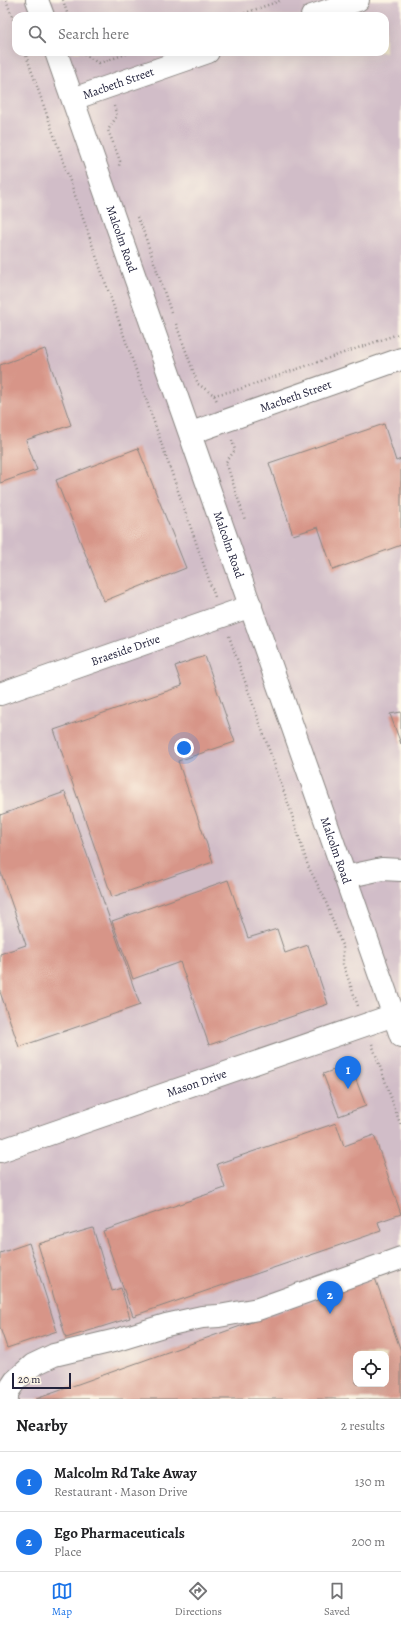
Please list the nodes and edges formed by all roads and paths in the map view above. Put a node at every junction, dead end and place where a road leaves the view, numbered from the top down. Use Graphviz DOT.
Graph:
graph roads {
  1 [pos="6,0"];
  2 [pos="37,0"];
  3 [pos="63,0"];
  4 [pos="282,0"];
  5 [pos="358,0"];
  6 [pos="42,12"];
  7 [pos="67,12"];
  8 [pos="248,12"];
  9 [pos="324,12"];
  10 [pos="12,16"];
  11 [pos="26,56"];
  12 [pos="57,56"];
  13 [pos="87,56"];
  14 [pos="120,56"];
  15 [pos="197,56"];
  16 [pos="98,63"];
  17 [pos="108,87"];
  18 [pos="73,99"];
  19 [pos="118,171"];
  20 [pos="136,215"];
  21 [pos="172,314"];
  22 [pos="175,322"];
  23 [pos="401,333"];
  24 [pos="401,359"];
  25 [pos="214,395"];
  26 [pos="225,421"];
  27 [pos="191,433"];
  28 [pos="245,520"];
  29 [pos="251,606"];
  30 [pos="222,616"];
  31 [pos="0,694"];
  32 [pos="401,870"];
  33 [pos="345,877"];
  34 [pos="393,985"];
  35 [pos="394,1015"];
  36 [pos="365,1025"];
  37 [pos="401,1036"];
  38 [pos="401,1126"];
  39 [pos="0,1151"];
  40 [pos="401,1258"];
  41 [pos="7,1399"];
  1 -- 10 [label="path"];
  2 -- 6 [label="street"];
  3 -- 7 [label="path"];
  4 -- 8 [label="path"];
  5 -- 9 [label="street"];
  11 -- 30 [label="path"];
  12 -- 18 [label="street, Malcolm Road"];
  13 -- 16 [label="path"];
  14 -- 16 [label="path"];
  15 -- 17 [label="street, Macbeth Street"];
  16 -- 17 [label="path"];
  17 -- 18 [label="street, Macbeth Street"];
  17 -- 19 [label="path"];
  18 -- 27 [label="street, Malcolm Road"];
  20 -- 21 [label="path"];
  22 -- 25 [label="path"];
  23 -- 25 [label="path"];
  24 -- 26 [label="street, Macbeth Street"];
  25 -- 26 [label="path"];
  26 -- 27 [label="street, Macbeth Street"];
  26 -- 28 [label="path"];
  27 -- 29 [label="street, Malcolm Road"];
  29 -- 30 [label="street, Braeside Drive"];
  29 -- 33 [label="street, Malcolm Road"];
  30 -- 31 [label="street, Braeside Drive"];
  30 -- 36 [label="path"];
  32 -- 33 [label="street"];
  33 -- 34 [label="street, Malcolm Road"];
  34 -- 35 [label="street, Malcolm Road"];
  35 -- 36 [label="street, Mason Drive"];
  35 -- 37 [label="street, Malcolm Road"];
  36 -- 38 [label="path"];
  36 -- 39 [label="street, Mason Drive"];
  40 -- 41 [label="street"];
}
